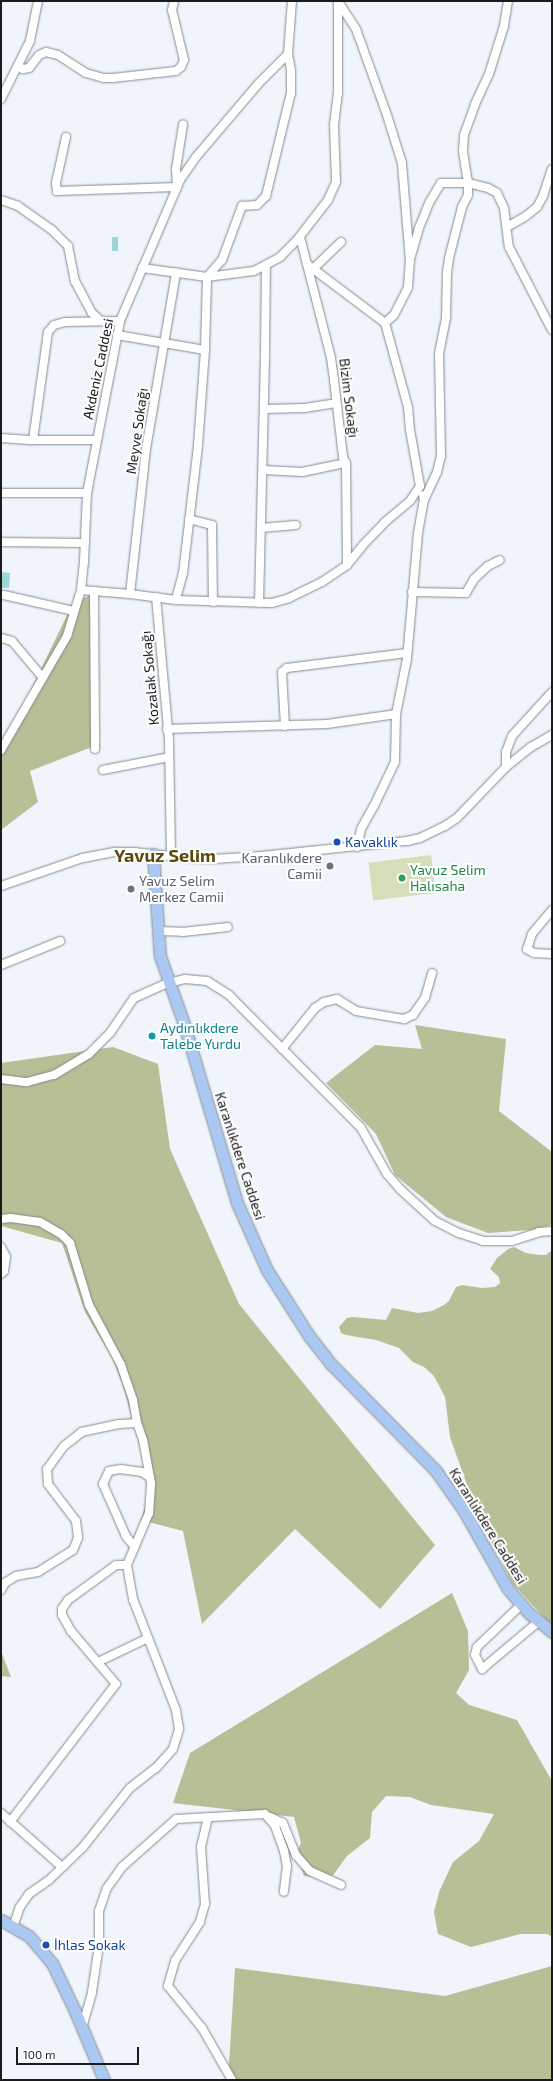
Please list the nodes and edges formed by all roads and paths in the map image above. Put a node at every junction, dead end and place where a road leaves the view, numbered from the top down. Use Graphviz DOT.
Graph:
graph roads {
  1 [pos="38,1"];
  2 [pos="174,1"];
  3 [pos="292,1"];
  4 [pos="338,1"];
  5 [pos="508,1"];
  6 [pos="288,54"];
  7 [pos="18,66"];
  8 [pos="1,99"];
  9 [pos="183,126"];
  10 [pos="66,137"];
  11 [pos="552,170"];
  12 [pos="468,183"];
  13 [pos="177,187"];
  14 [pos="1,200"];
  15 [pos="507,228"];
  16 [pos="300,237"];
  17 [pos="341,242"];
  18 [pos="410,261"];
  19 [pos="266,265"];
  20 [pos="311,267"];
  21 [pos="142,268"];
  22 [pos="176,273"];
  23 [pos="207,277"];
  24 [pos="100,320"];
  25 [pos="120,320"];
  26 [pos="385,323"];
  27 [pos="552,330"];
  28 [pos="117,335"];
  29 [pos="163,344"];
  30 [pos="205,350"];
  31 [pos="336,403"];
  32 [pos="264,410"];
  33 [pos="1,438"];
  34 [pos="33,440"];
  35 [pos="96,440"];
  36 [pos="346,463"];
  37 [pos="263,470"];
  38 [pos="420,486"];
  39 [pos="1,493"];
  40 [pos="87,493"];
  41 [pos="424,500"];
  42 [pos="189,519"];
  43 [pos="296,525"];
  44 [pos="261,528"];
  45 [pos="1,542"];
  46 [pos="85,543"];
  47 [pos="500,560"];
  48 [pos="347,565"];
  49 [pos="80,590"];
  50 [pos="94,591"];
  51 [pos="412,592"];
  52 [pos="130,594"];
  53 [pos="4,595"];
  54 [pos="156,597"];
  55 [pos="176,600"];
  56 [pos="213,602"];
  57 [pos="259,603"];
  58 [pos="74,611"];
  59 [pos="1,638"];
  60 [pos="407,654"];
  61 [pos="43,678"];
  62 [pos="552,692"];
  63 [pos="396,714"];
  64 [pos="285,726"];
  65 [pos="167,729"];
  66 [pos="552,735"];
  67 [pos="95,749"];
  68 [pos="1,750"];
  69 [pos="169,757"];
  70 [pos="506,767"];
  71 [pos="103,770"];
  72 [pos="357,847"];
  73 [pos="153,854"];
  74 [pos="171,856"];
  75 [pos="1,886"];
  76 [pos="552,910"];
  77 [pos="228,927"];
  78 [pos="158,931"];
  79 [pos="60,941"];
  80 [pos="552,954"];
  81 [pos="1,965"];
  82 [pos="432,973"];
  83 [pos="168,983"];
  84 [pos="282,1049"];
  85 [pos="1,1080"];
  86 [pos="1,1219"];
  87 [pos="552,1231"];
  88 [pos="1,1247"];
  89 [pos="2,1272"];
  90 [pos="1,1281"];
  91 [pos="136,1423"];
  92 [pos="150,1477"];
  93 [pos="134,1546"];
  94 [pos="127,1564"];
  95 [pos="1,1590"];
  96 [pos="521,1605"];
  97 [pos="538,1622"];
  98 [pos="552,1632"];
  99 [pos="148,1638"];
  100 [pos="98,1662"];
  101 [pos="1,1813"];
  102 [pos="266,1814"];
  103 [pos="208,1817"];
  104 [pos="10,1822"];
  105 [pos="62,1867"];
  106 [pos="341,1885"];
  107 [pos="284,1892"];
  108 [pos="1,1920"];
  109 [pos="13,1927"];
  110 [pos="82,2028"];
  111 [pos="104,2080"];
  112 [pos="232,2080"];
  1 -- 7 [label="street"];
  2 -- 7 [label="street"];
  3 -- 6 [label="street"];
  4 -- 16 [label="street"];
  4 -- 18 [label="street"];
  5 -- 12 [label="street"];
  6 -- 13 [label="street, Akdeniz Caddesi"];
  6 -- 23 [label="street"];
  7 -- 8 [label="street"];
  9 -- 13 [label="street"];
  10 -- 13 [label="street"];
  11 -- 15 [label="street"];
  12 -- 15 [label="street"];
  12 -- 18 [label="street"];
  12 -- 41 [label="street"];
  13 -- 21 [label="street, Akdeniz Caddesi"];
  14 -- 24 [label="street"];
  15 -- 27 [label="street"];
  16 -- 19 [label="street"];
  16 -- 20 [label="street, Bizim Sokağı"];
  17 -- 20 [label="street"];
  18 -- 26 [label="street"];
  19 -- 23 [label="street"];
  19 -- 32 [label="street"];
  20 -- 26 [label="street"];
  20 -- 31 [label="street, Bizim Sokağı"];
  21 -- 22 [label="street"];
  21 -- 25 [label="street, Akdeniz Caddesi"];
  22 -- 23 [label="street"];
  22 -- 29 [label="street, Meyve Sokağı"];
  23 -- 30 [label="street"];
  24 -- 25 [label="street"];
  24 -- 34 [label="street"];
  25 -- 28 [label="street, Akdeniz Caddesi"];
  26 -- 38 [label="street"];
  28 -- 29 [label="street"];
  28 -- 35 [label="street, Akdeniz Caddesi"];
  29 -- 30 [label="street"];
  29 -- 52 [label="street, Meyve Sokağı"];
  30 -- 42 [label="street"];
  31 -- 32 [label="street"];
  31 -- 36 [label="street, Bizim Sokağı"];
  32 -- 37 [label="street"];
  33 -- 34 [label="street"];
  34 -- 35 [label="street"];
  35 -- 40 [label="street, Akdeniz Caddesi"];
  36 -- 37 [label="street"];
  36 -- 48 [label="street, Bizim Sokağı"];
  37 -- 44 [label="street"];
  38 -- 41 [label="street"];
  38 -- 48 [label="street"];
  39 -- 40 [label="street"];
  40 -- 46 [label="street, Akdeniz Caddesi"];
  41 -- 51 [label="street"];
  42 -- 55 [label="street"];
  42 -- 56 [label="street"];
  43 -- 44 [label="street"];
  44 -- 57 [label="street"];
  45 -- 46 [label="street"];
  46 -- 49 [label="street, Akdeniz Caddesi"];
  47 -- 51 [label="street"];
  48 -- 57 [label="street"];
  49 -- 50 [label="street"];
  49 -- 58 [label="street, Akdeniz Caddesi"];
  50 -- 52 [label="street"];
  50 -- 67 [label="street"];
  51 -- 60 [label="street"];
  52 -- 54 [label="street"];
  53 -- 58 [label="street"];
  54 -- 55 [label="street"];
  54 -- 65 [label="street, Kozalak Sokağı"];
  55 -- 56 [label="street"];
  56 -- 57 [label="street"];
  58 -- 61 [label="street, Akdeniz Caddesi"];
  59 -- 61 [label="street"];
  60 -- 63 [label="street"];
  60 -- 64 [label="street"];
  61 -- 68 [label="street, Akdeniz Caddesi"];
  62 -- 70 [label="street"];
  63 -- 64 [label="street"];
  63 -- 72 [label="street"];
  64 -- 65 [label="street"];
  65 -- 69 [label="street, Kozalak Sokağı"];
  66 -- 70 [label="street"];
  69 -- 71 [label="street"];
  69 -- 74 [label="street, Kozalak Sokağı"];
  70 -- 72 [label="street"];
  72 -- 74 [label="street"];
  73 -- 74 [label="street"];
  73 -- 75 [label="street"];
  73 -- 78 [label="main road, Karanlıkdere Caddesi"];
  76 -- 80 [label="street"];
  77 -- 78 [label="street"];
  78 -- 83 [label="main road, Karanlıkdere Caddesi"];
  79 -- 81 [label="street"];
  82 -- 84 [label="street"];
  83 -- 84 [label="street"];
  83 -- 85 [label="street"];
  83 -- 96 [label="main road, Karanlıkdere Caddesi"];
  84 -- 87 [label="street"];
  86 -- 91 [label="street"];
  88 -- 89 [label="street"];
  89 -- 90 [label="street"];
  91 -- 92 [label="street"];
  91 -- 95 [label="street"];
  92 -- 93 [label="street"];
  92 -- 93 [label="street"];
  93 -- 94 [label="street"];
  94 -- 99 [label="street"];
  94 -- 100 [label="street"];
  96 -- 97 [label="main road, Karanlıkdere Caddesi"];
  96 -- 97 [label="street"];
  97 -- 98 [label="main road, Karanlıkdere Caddesi"];
  99 -- 100 [label="street"];
  99 -- 105 [label="street"];
  100 -- 104 [label="street"];
  101 -- 104 [label="street"];
  102 -- 103 [label="street"];
  102 -- 106 [label="street"];
  102 -- 107 [label="street"];
  103 -- 110 [label="street"];
  103 -- 112 [label="street"];
  104 -- 105 [label="street"];
  105 -- 109 [label="street"];
  108 -- 109 [label="main road"];
  109 -- 110 [label="main road"];
  110 -- 111 [label="main road"];
}
